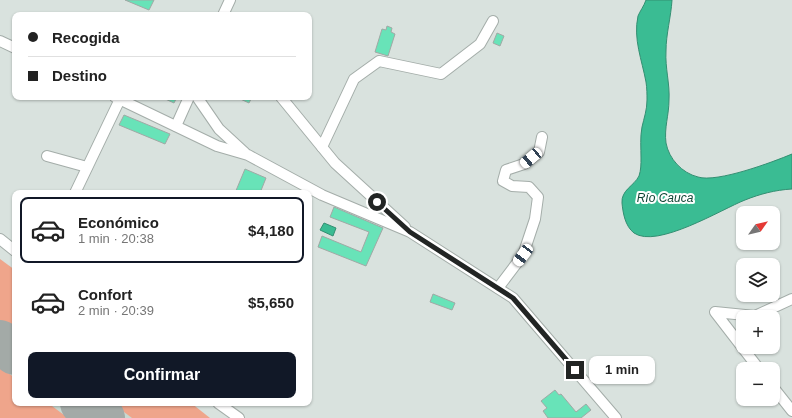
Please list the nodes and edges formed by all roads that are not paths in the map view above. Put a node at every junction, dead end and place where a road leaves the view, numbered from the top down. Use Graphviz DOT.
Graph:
graph roads {
  1 [pos="230,0"];
  2 [pos="224,12"];
  3 [pos="493,21"];
  4 [pos="0,41"];
  5 [pos="12,47"];
  6 [pos="118,100"];
  7 [pos="123,100"];
  8 [pos="188,100"];
  9 [pos="199,100"];
  10 [pos="283,100"];
  11 [pos="176,126"];
  12 [pos="542,137"];
  13 [pos="322,147"];
  14 [pos="248,155"];
  15 [pos="47,156"];
  16 [pos="87,167"];
  17 [pos="76,190"];
  18 [pos="410,232"];
  19 [pos="0,239"];
  20 [pos="12,249"];
  21 [pos="498,288"];
  22 [pos="792,299"];
  23 [pos="754,362"];
  24 [pos="780,396"];
  25 [pos="222,406"];
  26 [pos="792,411"];
  27 [pos="238,418"];
  28 [pos="616,418"];
  1 -- 2 [label="street"];
  3 -- 13 [label="street"];
  4 -- 5 [label="street"];
  6 -- 16 [label="street"];
  7 -- 11 [label="street"];
  8 -- 11 [label="street"];
  9 -- 14 [label="street"];
  10 -- 13 [label="street"];
  11 -- 14 [label="street"];
  12 -- 21 [label="street"];
  13 -- 18 [label="street"];
  14 -- 18 [label="street"];
  15 -- 16 [label="street"];
  16 -- 17 [label="street"];
  18 -- 21 [label="street"];
  19 -- 20 [label="street"];
  21 -- 28 [label="street"];
  22 -- 23 [label="street"];
  24 -- 26 [label="street"];
  25 -- 27 [label="street"];
}
